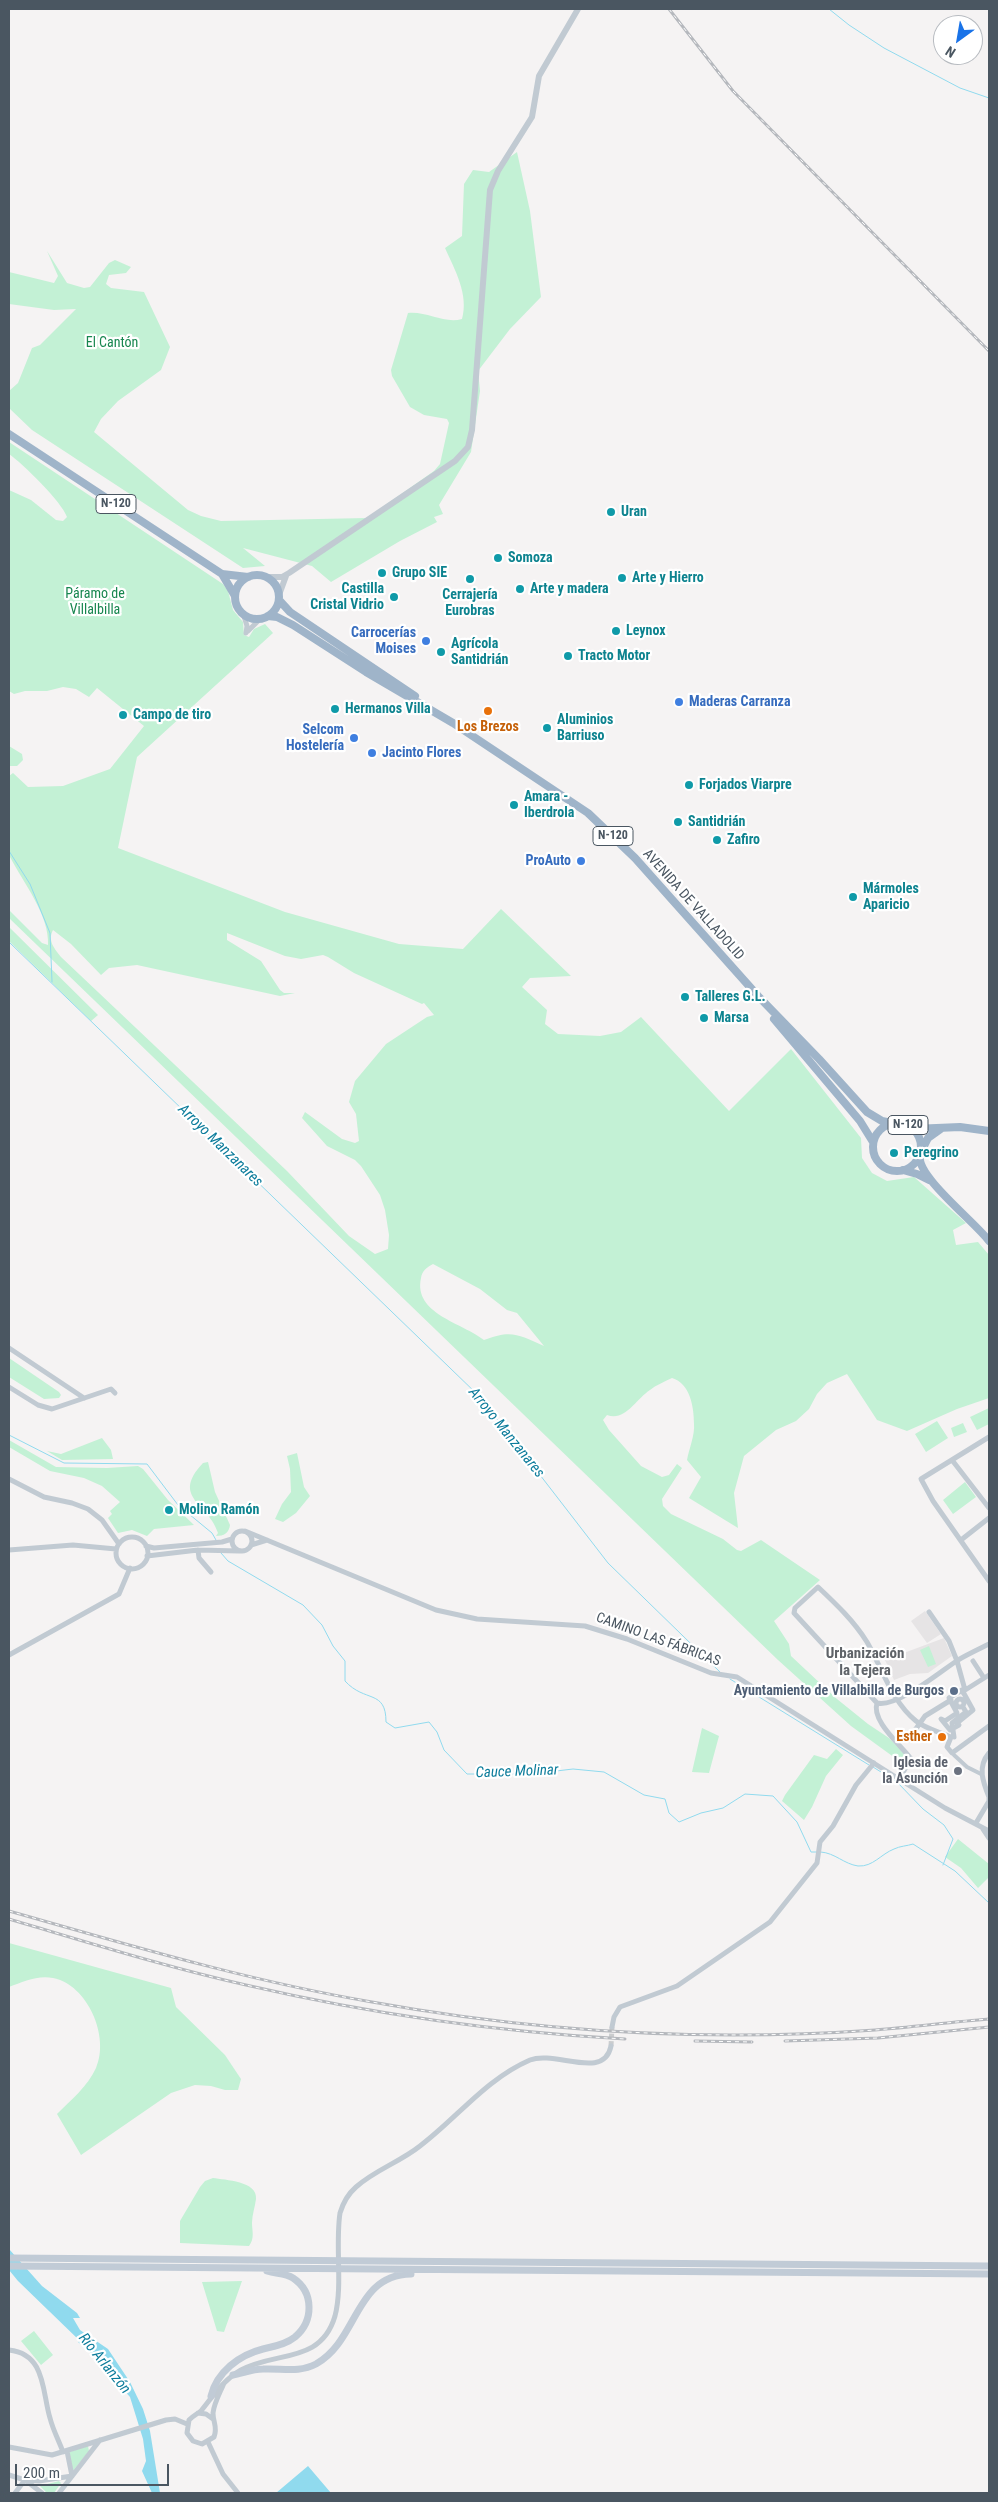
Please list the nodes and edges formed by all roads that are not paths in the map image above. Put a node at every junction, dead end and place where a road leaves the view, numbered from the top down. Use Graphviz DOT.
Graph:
graph roads {
  1 [pos="578,9"];
  2 [pos="9,434"];
  3 [pos="289,573"];
  4 [pos="222,574"];
  5 [pos="248,577"];
  6 [pos="267,577"];
  7 [pos="235,597"];
  8 [pos="279,597"];
  9 [pos="243,613"];
  10 [pos="264,617"];
  11 [pos="453,723"];
  12 [pos="744,980"];
  13 [pos="892,1123"];
  14 [pos="913,1128"];
  15 [pos="942,1128"];
  16 [pos="989,1131"];
  17 [pos="873,1142"];
  18 [pos="920,1154"];
  19 [pos="903,1170"];
  20 [pos="931,1182"];
  21 [pos="989,1241"];
  22 [pos="9,1348"];
  23 [pos="9,1387"];
  24 [pos="115,1393"];
  25 [pos="84,1398"];
  26 [pos="989,1437"];
  27 [pos="952,1460"];
  28 [pos="9,1479"];
  29 [pos="989,1508"];
  30 [pos="989,1518"];
  31 [pos="245,1531"];
  32 [pos="232,1540"];
  33 [pos="267,1540"];
  34 [pos="961,1540"];
  35 [pos="119,1544"];
  36 [pos="251,1545"];
  37 [pos="146,1546"];
  38 [pos="9,1550"];
  39 [pos="116,1550"];
  40 [pos="198,1550"];
  41 [pos="239,1551"];
  42 [pos="147,1556"];
  43 [pos="130,1568"];
  44 [pos="211,1572"];
  45 [pos="989,1581"];
  46 [pos="930,1612"];
  47 [pos="989,1644"];
  48 [pos="9,1655"];
  49 [pos="957,1660"];
  50 [pos="973,1661"];
  51 [pos="986,1677"];
  52 [pos="964,1691"];
  53 [pos="897,1698"];
  54 [pos="957,1698"];
  55 [pos="950,1701"];
  56 [pos="878,1702"];
  57 [pos="964,1709"];
  58 [pos="973,1711"];
  59 [pos="920,1723"];
  60 [pos="989,1726"];
  61 [pos="952,1729"];
  62 [pos="950,1736"];
  63 [pos="908,1740"];
  64 [pos="962,1744"];
  65 [pos="989,1753"];
  66 [pos="953,1754"];
  67 [pos="873,1765"];
  68 [pos="979,1773"];
  69 [pos="899,1779"];
  70 [pos="989,1797"];
  71 [pos="989,1801"];
  72 [pos="976,1823"];
  73 [pos="983,1828"];
  74 [pos="989,1831"];
  75 [pos="989,1838"];
  76 [pos="612,2027"];
  77 [pos="611,2046"];
  78 [pos="9,2258"];
  79 [pos="9,2266"];
  80 [pos="989,2266"];
  81 [pos="258,2268"];
  82 [pos="440,2270"];
  83 [pos="989,2274"];
  84 [pos="11,2350"];
  85 [pos="233,2375"];
  86 [pos="224,2383"];
  87 [pos="211,2396"];
  88 [pos="198,2413"];
  89 [pos="213,2419"];
  90 [pos="187,2424"];
  91 [pos="101,2439"];
  92 [pos="208,2442"];
  93 [pos="88,2443"];
  94 [pos="9,2447"];
  95 [pos="93,2450"];
  96 [pos="65,2451"];
  97 [pos="9,2475"];
  98 [pos="72,2476"];
  99 [pos="61,2477"];
  100 [pos="25,2480"];
  101 [pos="39,2481"];
  102 [pos="65,2485"];
  103 [pos="36,2487"];
  104 [pos="15,2493"];
  105 [pos="42,2493"];
  106 [pos="59,2493"];
  107 [pos="238,2493"];
  1 -- 3 [label="street"];
  2 -- 4 [label="highway, N-120"];
  3 -- 6 [label="street"];
  3 -- 8 [label="street"];
  4 -- 5 [label="highway, N-120"];
  4 -- 7 [label="highway, N-120"];
  5 -- 6 [label="highway, N-120"];
  5 -- 7 [label="highway"];
  6 -- 8 [label="highway, N-120"];
  7 -- 9 [label="highway, N-120"];
  8 -- 10 [label="highway"];
  8 -- 11 [label="highway, N-120"];
  9 -- 10 [label="highway, N-120"];
  9 -- 10 [label="street"];
  10 -- 11 [label="highway, N-120"];
  11 -- 12 [label="highway, AVENIDA DE VALLADOLID / N-120"];
  12 -- 13 [label="highway, N-120"];
  12 -- 17 [label="highway, N-120"];
  13 -- 14 [label="highway, N-120"];
  13 -- 17 [label="highway, N-120"];
  14 -- 15 [label="highway"];
  14 -- 18 [label="highway, N-120"];
  15 -- 16 [label="highway"];
  15 -- 18 [label="highway"];
  17 -- 19 [label="highway, N-120"];
  18 -- 19 [label="highway"];
  18 -- 20 [label="highway, N-120"];
  19 -- 20 [label="highway, N-120"];
  20 -- 21 [label="highway, N-120"];
  22 -- 25 [label="street"];
  23 -- 25 [label="street"];
  24 -- 25 [label="street"];
  26 -- 27 [label="street"];
  27 -- 29 [label="street"];
  27 -- 34 [label="street"];
  28 -- 35 [label="street"];
  30 -- 34 [label="street"];
  31 -- 32 [label="street"];
  31 -- 33 [label="street, CAMINO LAS FÁBRICAS"];
  31 -- 36 [label="street"];
  32 -- 37 [label="street"];
  32 -- 41 [label="street"];
  33 -- 36 [label="street"];
  33 -- 67 [label="street, CAMINO LAS FÁBRICAS"];
  34 -- 45 [label="street"];
  35 -- 37 [label="street"];
  35 -- 39 [label="street"];
  36 -- 41 [label="street"];
  37 -- 42 [label="street"];
  38 -- 39 [label="street"];
  39 -- 43 [label="street"];
  40 -- 41 [label="street"];
  40 -- 42 [label="street"];
  40 -- 44 [label="street"];
  42 -- 43 [label="street"];
  43 -- 48 [label="street"];
  46 -- 49 [label="street"];
  47 -- 49 [label="street"];
  49 -- 52 [label="street"];
  49 -- 53 [label="street"];
  50 -- 51 [label="street"];
  51 -- 52 [label="street"];
  52 -- 54 [label="street"];
  52 -- 55 [label="street"];
  52 -- 58 [label="street"];
  53 -- 56 [label="street"];
  53 -- 56 [label="street"];
  53 -- 59 [label="street"];
  54 -- 55 [label="street"];
  54 -- 57 [label="street"];
  55 -- 59 [label="street"];
  55 -- 61 [label="street"];
  56 -- 69 [label="street"];
  57 -- 58 [label="street"];
  57 -- 61 [label="street"];
  58 -- 61 [label="street"];
  59 -- 62 [label="street"];
  59 -- 63 [label="street"];
  60 -- 64 [label="street"];
  61 -- 62 [label="street"];
  62 -- 64 [label="street"];
  62 -- 66 [label="street"];
  64 -- 66 [label="street"];
  65 -- 68 [label="street"];
  66 -- 68 [label="street"];
  67 -- 69 [label="street, CAMINO LAS FÁBRICAS"];
  67 -- 76 [label="street"];
  68 -- 70 [label="street"];
  69 -- 72 [label="street, CAMINO LAS FÁBRICAS"];
  70 -- 71 [label="street"];
  71 -- 72 [label="street"];
  72 -- 73 [label="street, CAMINO LAS FÁBRICAS"];
  73 -- 74 [label="street, CAMINO LAS FÁBRICAS"];
  73 -- 75 [label="street, CAMINO LAS FÁBRICAS"];
  77 -- 85 [label="street"];
  78 -- 80 [label="main road"];
  79 -- 81 [label="main road"];
  81 -- 82 [label="main road"];
  81 -- 87 [label="main road"];
  82 -- 83 [label="main road"];
  82 -- 85 [label="main road"];
  84 -- 96 [label="street"];
  85 -- 86 [label="street"];
  86 -- 87 [label="street"];
  86 -- 89 [label="street"];
  87 -- 88 [label="street"];
  88 -- 89 [label="street"];
  88 -- 90 [label="street"];
  89 -- 92 [label="street"];
  90 -- 91 [label="street"];
  90 -- 92 [label="street"];
  91 -- 93 [label="street"];
  91 -- 95 [label="street"];
  92 -- 107 [label="street"];
  93 -- 95 [label="street"];
  93 -- 96 [label="street"];
  94 -- 96 [label="street"];
  95 -- 98 [label="street"];
  96 -- 98 [label="street"];
  97 -- 100 [label="street"];
  98 -- 99 [label="street"];
  98 -- 102 [label="street"];
  99 -- 101 [label="street"];
  99 -- 102 [label="street"];
  100 -- 101 [label="street"];
  100 -- 103 [label="street"];
  100 -- 104 [label="street"];
  101 -- 103 [label="street"];
  102 -- 106 [label="street"];
  103 -- 105 [label="street"];
}
